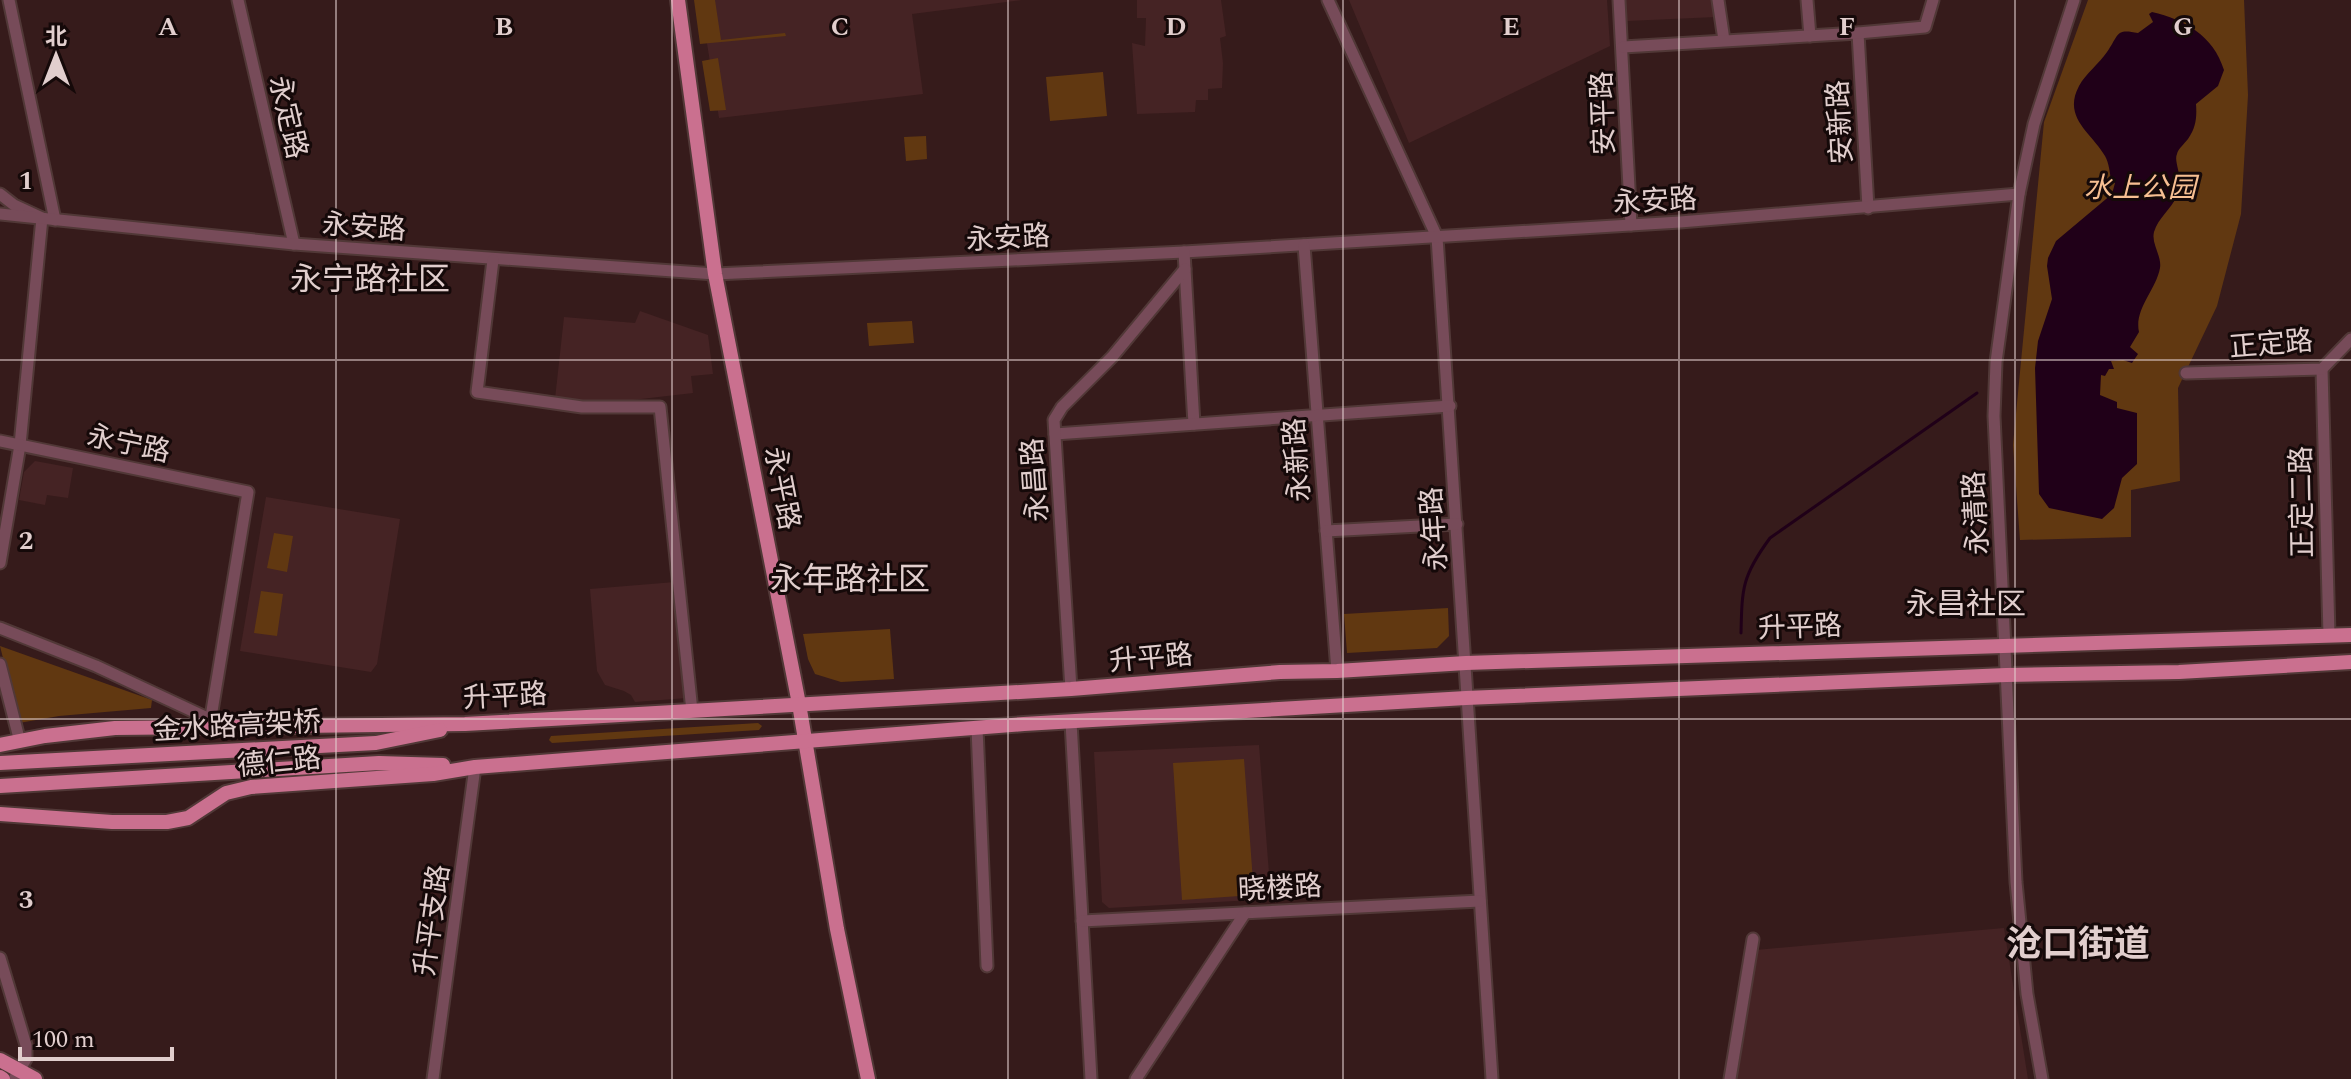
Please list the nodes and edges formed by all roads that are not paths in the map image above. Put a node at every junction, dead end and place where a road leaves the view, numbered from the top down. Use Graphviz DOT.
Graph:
graph roads {
  1 [pos="238,0"];
  2 [pos="678,0"];
  3 [pos="1328,0"];
  4 [pos="1619,0"];
  5 [pos="1718,0"];
  6 [pos="1807,0"];
  7 [pos="1933,0"];
  8 [pos="2074,0"];
  9 [pos="6,2"];
  10 [pos="1858,33"];
  11 [pos="1810,36"];
  12 [pos="1724,40"];
  13 [pos="1623,47"];
  14 [pos="0,194"];
  15 [pos="2019,194"];
  16 [pos="1868,208"];
  17 [pos="0,214"];
  18 [pos="42,218"];
  19 [pos="55,220"];
  20 [pos="1631,225"];
  21 [pos="1437,237"];
  22 [pos="294,244"];
  23 [pos="1304,245"];
  24 [pos="1184,252"];
  25 [pos="493,260"];
  26 [pos="1185,269"];
  27 [pos="715,274"];
  28 [pos="2351,339"];
  29 [pos="2322,369"];
  30 [pos="2186,373"];
  31 [pos="1450,406"];
  32 [pos="1316,415"];
  33 [pos="1194,424"];
  34 [pos="1055,434"];
  35 [pos="0,441"];
  36 [pos="20,445"];
  37 [pos="1457,524"];
  38 [pos="1326,531"];
  39 [pos="0,563"];
  40 [pos="2351,627"];
  41 [pos="0,628"];
  42 [pos="2329,635"];
  43 [pos="2351,635"];
  44 [pos="2005,644"];
  45 [pos="2351,662"];
  46 [pos="1466,663"];
  47 [pos="0,664"];
  48 [pos="1337,671"];
  49 [pos="2006,675"];
  50 [pos="1071,689"];
  51 [pos="1466,698"];
  52 [pos="799,704"];
  53 [pos="692,711"];
  54 [pos="216,722"];
  55 [pos="1071,722"];
  56 [pos="476,723"];
  57 [pos="977,728"];
  58 [pos="805,741"];
  59 [pos="20,742"];
  60 [pos="0,745"];
  61 [pos="0,763"];
  62 [pos="475,767"];
  63 [pos="0,786"];
  64 [pos="0,814"];
  65 [pos="1480,901"];
  66 [pos="1245,913"];
  67 [pos="1082,921"];
  68 [pos="1753,939"];
  69 [pos="0,958"];
  70 [pos="987,966"];
  71 [pos="0,1060"];
  72 [pos="17,1075"];
  73 [pos="35,1079"];
  74 [pos="433,1079"];
  75 [pos="868,1079"];
  76 [pos="1091,1079"];
  77 [pos="1136,1079"];
  78 [pos="1492,1079"];
  79 [pos="1730,1079"];
  80 [pos="2042,1079"];
  1 -- 22 [label="street, 永定路"];
  2 -- 27 [label="main road, 永平路"];
  3 -- 21 [label="street, 永年路"];
  4 -- 13 [label="street, 安平路"];
  5 -- 12 [label="street"];
  6 -- 11 [label="street"];
  7 -- 10 [label="street"];
  8 -- 15 [label="street, 永清路"];
  9 -- 19 [label="street"];
  10 -- 11 [label="street"];
  10 -- 16 [label="street, 安新路"];
  11 -- 12 [label="street"];
  12 -- 13 [label="street"];
  13 -- 20 [label="street, 安平路"];
  14 -- 18 [label="street"];
  15 -- 16 [label="street, 永安路"];
  15 -- 44 [label="street, 永清路"];
  16 -- 20 [label="street, 永安路"];
  17 -- 18 [label="street, 永安路"];
  18 -- 19 [label="street, 永安路"];
  18 -- 36 [label="street"];
  19 -- 22 [label="street, 永安路"];
  20 -- 21 [label="street, 永安路"];
  21 -- 23 [label="street, 永安路"];
  21 -- 31 [label="street, 永年路"];
  22 -- 25 [label="street, 永安路"];
  23 -- 24 [label="street, 永安路"];
  23 -- 32 [label="street, 永新路"];
  24 -- 26 [label="street"];
  24 -- 27 [label="street, 永安路"];
  25 -- 27 [label="street, 永安路"];
  25 -- 53 [label="street"];
  26 -- 33 [label="street"];
  26 -- 34 [label="street, 永昌路"];
  27 -- 52 [label="main road, 永平路"];
  28 -- 29 [label="street, 正定路"];
  29 -- 30 [label="street, 正定路"];
  29 -- 42 [label="street, 正定二路"];
  31 -- 32 [label="street"];
  31 -- 37 [label="street, 永年路"];
  32 -- 33 [label="street"];
  32 -- 38 [label="street, 永新路"];
  33 -- 34 [label="street"];
  34 -- 50 [label="street, 永昌路"];
  35 -- 36 [label="street, 永宁路"];
  36 -- 39 [label="street"];
  36 -- 54 [label="street, 永宁路"];
  37 -- 38 [label="street"];
  37 -- 46 [label="street, 永年路"];
  38 -- 48 [label="street, 永新路"];
  40 -- 42 [label="main road"];
  41 -- 54 [label="street, 升平路"];
  42 -- 43 [label="main road, 升平路"];
  42 -- 44 [label="main road, 升平路"];
  44 -- 46 [label="main road, 升平路"];
  44 -- 49 [label="street, 永清路"];
  45 -- 49 [label="main road, 升平路"];
  46 -- 48 [label="main road, 升平路"];
  46 -- 51 [label="street, 永年路"];
  47 -- 59 [label="street"];
  48 -- 50 [label="main road, 升平路"];
  49 -- 51 [label="main road, 升平路"];
  49 -- 80 [label="street, 永清路"];
  50 -- 52 [label="main road, 升平路"];
  51 -- 55 [label="main road, 升平路"];
  51 -- 65 [label="street, 永年路"];
  52 -- 53 [label="main road, 升平路"];
  52 -- 58 [label="main road, 永平路"];
  53 -- 56 [label="main road, 升平路"];
  54 -- 56 [label="main road, 升平路"];
  54 -- 59 [label="main road, 德仁路"];
  55 -- 57 [label="main road, 升平路"];
  55 -- 67 [label="street"];
  56 -- 61 [label="main road, 金水路高架桥"];
  57 -- 58 [label="main road, 升平路"];
  57 -- 70 [label="street"];
  58 -- 62 [label="main road, 升平路"];
  58 -- 75 [label="main road, 永平路"];
  59 -- 60 [label="main road, 德仁路"];
  62 -- 63 [label="main road, 金水路高架桥"];
  62 -- 64 [label="main road, 德仁路"];
  62 -- 74 [label="street, 升平支路"];
  65 -- 66 [label="street, 晓楼路"];
  65 -- 78 [label="street, 永年路"];
  66 -- 67 [label="street, 晓楼路"];
  66 -- 77 [label="street"];
  67 -- 76 [label="street"];
  68 -- 79 [label="street"];
  69 -- 72 [label="street"];
  71 -- 72 [label="main road"];
  72 -- 73 [label="main road"];
}
